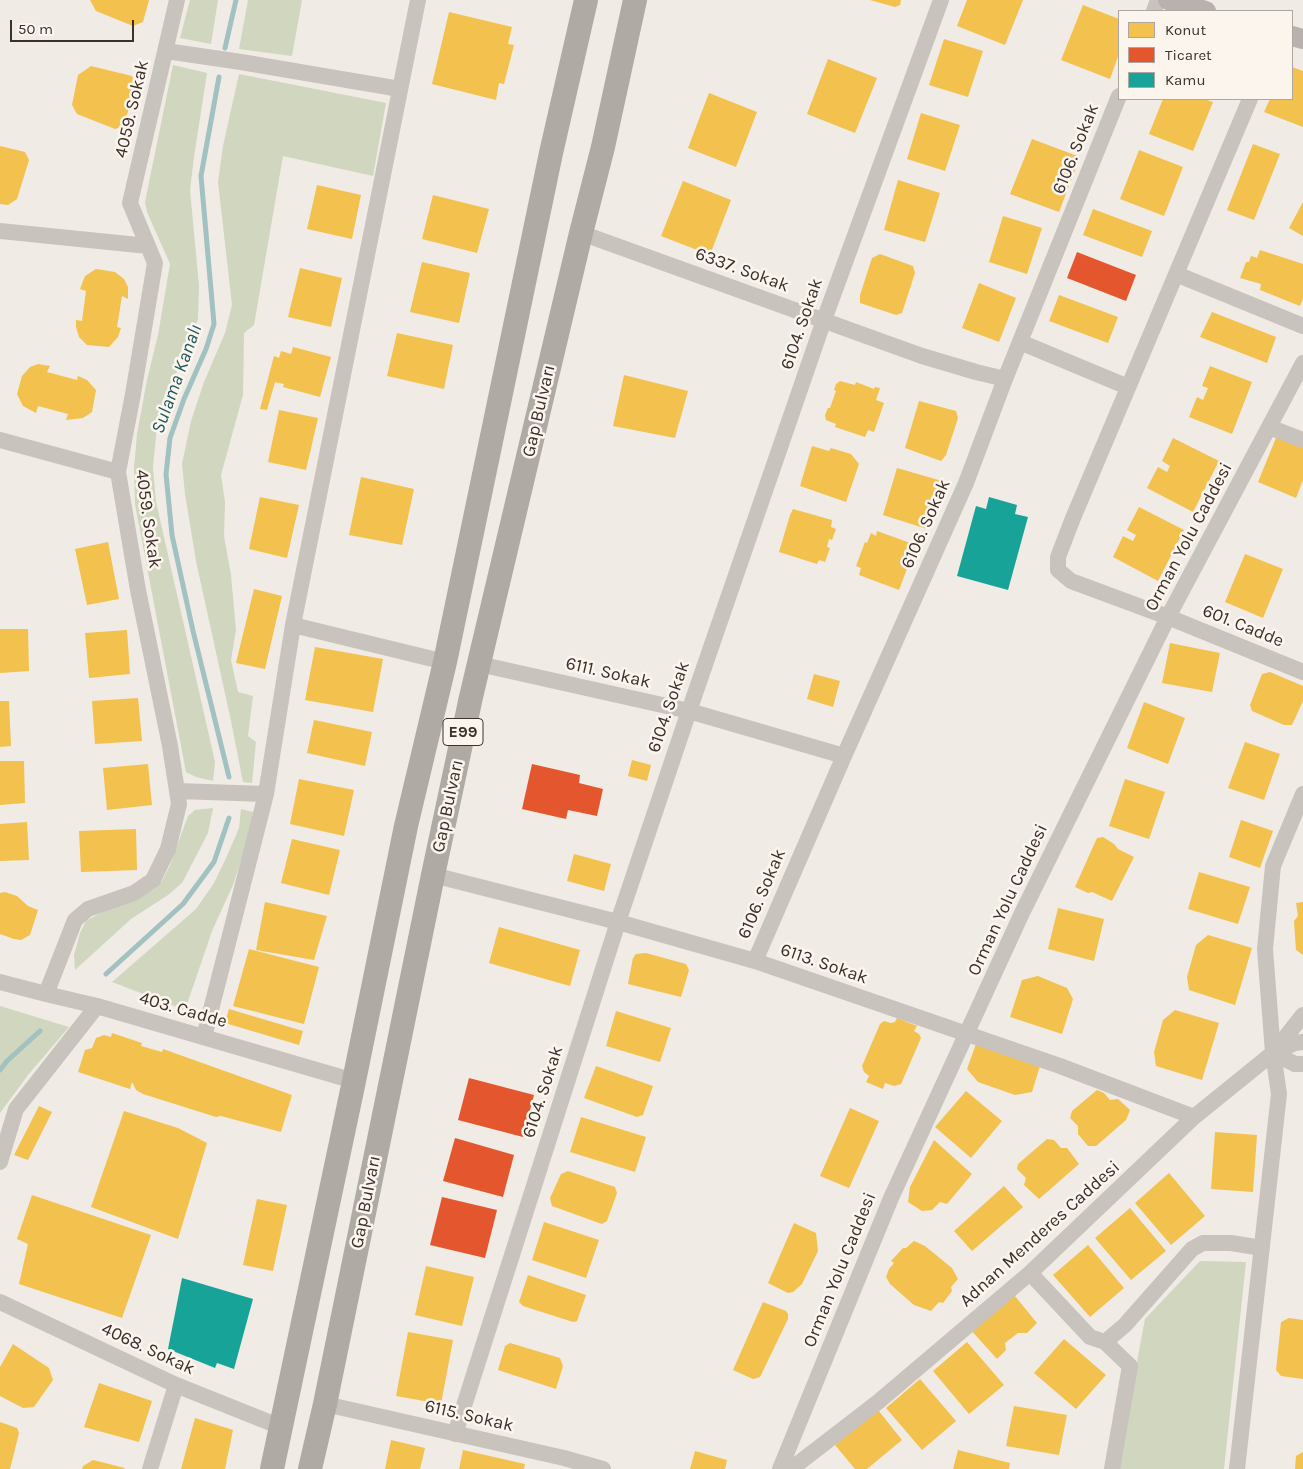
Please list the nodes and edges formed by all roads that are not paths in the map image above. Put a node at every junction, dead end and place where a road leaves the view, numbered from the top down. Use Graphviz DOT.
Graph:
graph roads {
  1 [pos="177,0"];
  2 [pos="418,0"];
  3 [pos="586,0"];
  4 [pos="941,0"];
  5 [pos="1168,0"];
  6 [pos="635,1"];
  7 [pos="1203,10"];
  8 [pos="166,52"];
  9 [pos="400,90"];
  10 [pos="1118,98"];
  11 [pos="1250,100"];
  12 [pos="0,231"];
  13 [pos="581,232"];
  14 [pos="148,246"];
  15 [pos="1176,274"];
  16 [pos="824,320"];
  17 [pos="1303,326"];
  18 [pos="1020,342"];
  19 [pos="1303,363"];
  20 [pos="1005,379"];
  21 [pos="1128,387"];
  22 [pos="1269,427"];
  23 [pos="0,440"];
  24 [pos="1303,440"];
  25 [pos="118,472"];
  26 [pos="1168,617"];
  27 [pos="293,625"];
  28 [pos="445,662"];
  29 [pos="479,664"];
  30 [pos="1303,672"];
  31 [pos="689,711"];
  32 [pos="844,756"];
  33 [pos="177,791"];
  34 [pos="266,794"];
  35 [pos="1303,794"];
  36 [pos="433,875"];
  37 [pos="618,922"];
  38 [pos="755,962"];
  39 [pos="0,982"];
  40 [pos="46,994"];
  41 [pos="97,1006"];
  42 [pos="1303,1015"];
  43 [pos="966,1034"];
  44 [pos="204,1037"];
  45 [pos="1303,1042"];
  46 [pos="1273,1053"];
  47 [pos="1303,1064"];
  48 [pos="354,1081"];
  49 [pos="1194,1117"];
  50 [pos="0,1162"];
  51 [pos="1262,1248"];
  52 [pos="1030,1273"];
  53 [pos="0,1302"];
  54 [pos="1105,1342"];
  55 [pos="176,1385"];
  56 [pos="326,1404"];
  57 [pos="281,1427"];
  58 [pos="455,1434"];
  59 [pos="562,1464"];
  60 [pos="150,1469"];
  61 [pos="272,1469"];
  62 [pos="310,1469"];
  63 [pos="603,1469"];
  64 [pos="780,1469"];
  65 [pos="792,1469"];
  66 [pos="1112,1469"];
  67 [pos="1237,1469"];
  1 -- 8 [label="street, 4059. Sokak"];
  2 -- 9 [label="street"];
  3 -- 28 [label="highway, Gap Bulvarı / E99"];
  4 -- 16 [label="street, 6104. Sokak"];
  5 -- 7 [label="main road"];
  6 -- 13 [label="highway, Gap Bulvarı / E99"];
  8 -- 9 [label="street"];
  8 -- 14 [label="street, 4059. Sokak"];
  9 -- 27 [label="street"];
  10 -- 18 [label="street, 6106. Sokak"];
  11 -- 15 [label="street, 601. Cadde"];
  12 -- 14 [label="street"];
  13 -- 16 [label="street, 6337. Sokak"];
  13 -- 29 [label="highway, Gap Bulvarı / E99"];
  14 -- 25 [label="street, 4059. Sokak"];
  15 -- 17 [label="street"];
  15 -- 21 [label="street, 601. Cadde"];
  16 -- 20 [label="street, 6337. Sokak"];
  16 -- 31 [label="street, 6104. Sokak"];
  18 -- 20 [label="street, 6106. Sokak"];
  18 -- 21 [label="street"];
  19 -- 22 [label="street, Orman Yolu Caddesi"];
  20 -- 32 [label="street, 6106. Sokak"];
  21 -- 26 [label="street, 601. Cadde"];
  22 -- 24 [label="street"];
  22 -- 26 [label="street, Orman Yolu Caddesi"];
  23 -- 25 [label="street"];
  25 -- 33 [label="street, 4059. Sokak"];
  26 -- 30 [label="street, 601. Cadde"];
  26 -- 43 [label="street, Orman Yolu Caddesi"];
  27 -- 28 [label="street"];
  27 -- 34 [label="street"];
  28 -- 48 [label="highway, Gap Bulvarı / E99"];
  29 -- 31 [label="street, 6111. Sokak"];
  29 -- 36 [label="highway, Gap Bulvarı / E99"];
  31 -- 32 [label="street, 6111. Sokak"];
  31 -- 37 [label="street, 6104. Sokak"];
  32 -- 38 [label="street, 6106. Sokak"];
  33 -- 34 [label="street"];
  33 -- 40 [label="street, 4059. Sokak"];
  34 -- 44 [label="street"];
  35 -- 46 [label="street"];
  36 -- 37 [label="street, 6113. Sokak"];
  36 -- 56 [label="highway, Gap Bulvarı / E99"];
  37 -- 38 [label="street, 6113. Sokak"];
  37 -- 58 [label="street, 6104. Sokak"];
  38 -- 43 [label="street, 6113. Sokak"];
  39 -- 40 [label="street, 403. Cadde"];
  40 -- 41 [label="street, 403. Cadde"];
  41 -- 44 [label="street, 403. Cadde"];
  41 -- 50 [label="street"];
  42 -- 46 [label="street, Adnan Menderes Caddesi"];
  43 -- 49 [label="street, 6113. Sokak"];
  43 -- 64 [label="street, Orman Yolu Caddesi"];
  44 -- 48 [label="street, 403. Cadde"];
  45 -- 46 [label="street"];
  46 -- 47 [label="street"];
  46 -- 49 [label="street, Adnan Menderes Caddesi"];
  46 -- 51 [label="street"];
  48 -- 57 [label="highway, Gap Bulvarı / E99"];
  49 -- 52 [label="street, Adnan Menderes Caddesi"];
  51 -- 54 [label="street"];
  51 -- 67 [label="street"];
  52 -- 54 [label="street"];
  52 -- 65 [label="street, Adnan Menderes Caddesi"];
  53 -- 55 [label="street, 4068. Sokak"];
  54 -- 66 [label="street"];
  55 -- 57 [label="street, 4068. Sokak"];
  55 -- 60 [label="street"];
  56 -- 58 [label="street, 6115. Sokak"];
  56 -- 62 [label="highway, Gap Bulvarı / E99"];
  57 -- 61 [label="highway, Gap Bulvarı / E99"];
  58 -- 59 [label="street, 6115. Sokak"];
  59 -- 63 [label="street, 6115. Sokak"];
}
